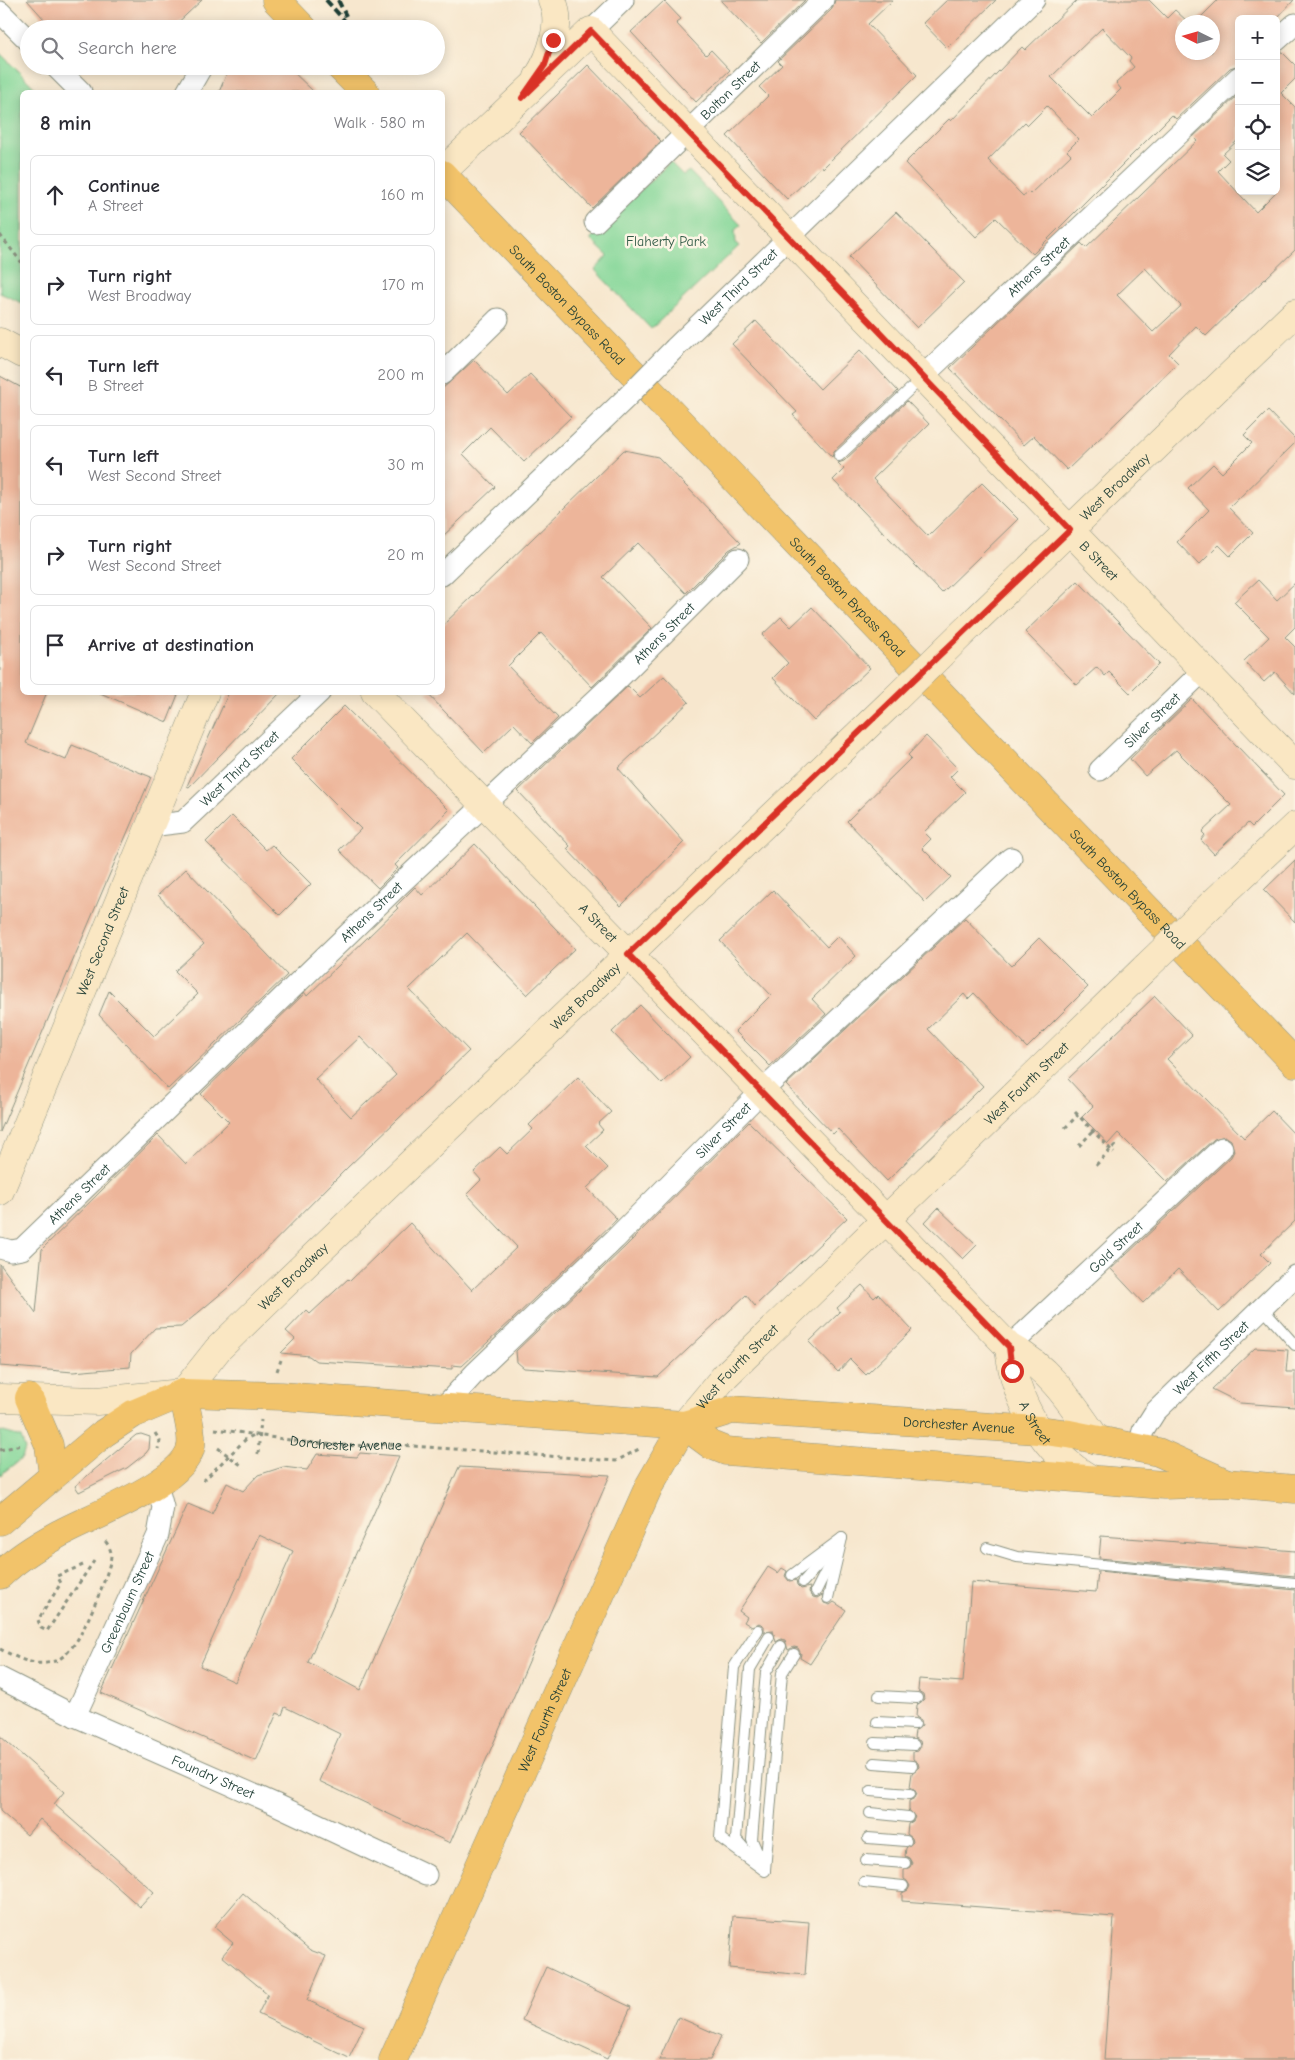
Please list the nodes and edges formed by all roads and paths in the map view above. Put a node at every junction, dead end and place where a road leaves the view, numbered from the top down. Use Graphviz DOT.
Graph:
graph roads {
  1 [pos="276,0"];
  2 [pos="623,0"];
  3 [pos="823,0"];
  4 [pos="1034,0"];
  5 [pos="553,3"];
  6 [pos="0,12"];
  7 [pos="295,20"];
  8 [pos="1295,24"];
  9 [pos="591,31"];
  10 [pos="20,32"];
  11 [pos="1280,38"];
  12 [pos="63,75"];
  13 [pos="196,75"];
  14 [pos="348,75"];
  15 [pos="1235,81"];
  16 [pos="79,90"];
  17 [pos="187,90"];
  18 [pos="362,90"];
  19 [pos="522,98"];
  20 [pos="689,132"];
  21 [pos="445,170"];
  22 [pos="445,176"];
  23 [pos="596,222"];
  24 [pos="0,235"];
  25 [pos="790,239"];
  26 [pos="20,260"];
  27 [pos="1295,313"];
  28 [pos="498,320"];
  29 [pos="0,342"];
  30 [pos="20,353"];
  31 [pos="445,371"];
  32 [pos="923,376"];
  33 [pos="839,456"];
  34 [pos="1070,530"];
  35 [pos="738,559"];
  36 [pos="445,571"];
  37 [pos="1204,670"];
  38 [pos="204,695"];
  39 [pos="317,695"];
  40 [pos="378,695"];
  41 [pos="1295,765"];
  42 [pos="1100,770"];
  43 [pos="485,806"];
  44 [pos="150,826"];
  45 [pos="1295,826"];
  46 [pos="1012,858"];
  47 [pos="628,954"];
  48 [pos="1295,1063"];
  49 [pos="761,1092"];
  50 [pos="1075,1112"];
  51 [pos="1078,1115"];
  52 [pos="1066,1128"];
  53 [pos="1094,1131"];
  54 [pos="1116,1144"];
  55 [pos="1079,1146"];
  56 [pos="1222,1148"];
  57 [pos="1111,1150"];
  58 [pos="1114,1153"];
  59 [pos="1096,1164"];
  60 [pos="0,1191"];
  61 [pos="885,1220"];
  62 [pos="0,1248"];
  63 [pos="1295,1276"];
  64 [pos="1262,1308"];
  65 [pos="1295,1344"];
  66 [pos="1009,1347"];
  67 [pos="183,1392"];
  68 [pos="0,1398"];
  69 [pos="29,1398"];
  70 [pos="442,1409"];
  71 [pos="259,1424"];
  72 [pos="684,1425"];
  73 [pos="188,1426"];
  74 [pos="1038,1430"];
  75 [pos="150,1431"];
  76 [pos="259,1435"];
  77 [pos="1097,1440"];
  78 [pos="24,1444"];
  79 [pos="641,1447"];
  80 [pos="218,1448"];
  81 [pos="1138,1448"];
  82 [pos="0,1450"];
  83 [pos="156,1452"];
  84 [pos="258,1454"];
  85 [pos="241,1465"];
  86 [pos="53,1476"];
  87 [pos="1091,1479"];
  88 [pos="1227,1483"];
  89 [pos="157,1485"];
  90 [pos="1295,1489"];
  91 [pos="0,1521"];
  92 [pos="842,1538"];
  93 [pos="101,1541"];
  94 [pos="987,1548"];
  95 [pos="94,1561"];
  96 [pos="83,1565"];
  97 [pos="0,1575"];
  98 [pos="792,1575"];
  99 [pos="803,1582"];
  100 [pos="1295,1583"];
  101 [pos="816,1591"];
  102 [pos="828,1598"];
  103 [pos="758,1630"];
  104 [pos="769,1638"];
  105 [pos="781,1646"];
  106 [pos="0,1649"];
  107 [pos="794,1654"];
  108 [pos="0,1678"];
  109 [pos="879,1696"];
  110 [pos="917,1698"];
  111 [pos="75,1716"];
  112 [pos="877,1722"];
  113 [pos="915,1724"];
  114 [pos="875,1743"];
  115 [pos="914,1745"];
  116 [pos="874,1764"];
  117 [pos="912,1766"];
  118 [pos="871,1791"];
  119 [pos="910,1794"];
  120 [pos="870,1813"];
  121 [pos="908,1817"];
  122 [pos="868,1838"];
  123 [pos="906,1840"];
  124 [pos="866,1860"];
  125 [pos="905,1863"];
  126 [pos="765,1871"];
  127 [pos="426,1875"];
  128 [pos="864,1882"];
  129 [pos="903,1886"];
  130 [pos="393,2060"];
  1 -- 7 [label="main road"];
  2 -- 9 [label="street"];
  3 -- 20 [label="street, Bolton Street"];
  4 -- 25 [label="street, West Third Street"];
  5 -- 19 [label="main road"];
  6 -- 10 [label="street"];
  8 -- 11 [label="street"];
  9 -- 19 [label="main road"];
  9 -- 20 [label="main road, B Street"];
  12 -- 16 [label="street"];
  13 -- 17 [label="street"];
  14 -- 18 [label="main road"];
  15 -- 32 [label="street, Athens Street"];
  19 -- 21 [label="main road"];
  20 -- 23 [label="street, Bolton Street"];
  20 -- 25 [label="main road, B Street"];
  22 -- 48 [label="main road, South Boston Bypass Road"];
  24 -- 26 [label="path"];
  25 -- 32 [label="main road, B Street"];
  25 -- 36 [label="street, West Third Street, bridge"];
  27 -- 34 [label="main road, West Broadway"];
  28 -- 31 [label="street"];
  29 -- 30 [label="main road"];
  32 -- 33 [label="lane, Athens Street"];
  32 -- 34 [label="main road, B Street"];
  34 -- 37 [label="main road, B Street"];
  34 -- 47 [label="main road, West Broadway, bridge"];
  35 -- 43 [label="street, Athens Street"];
  37 -- 41 [label="main road, B Street"];
  37 -- 42 [label="street, Silver Street"];
  38 -- 44 [label="main road, West Second Street"];
  39 -- 44 [label="street, West Third Street"];
  40 -- 43 [label="main road, A Street"];
  43 -- 47 [label="main road, A Street"];
  43 -- 62 [label="street, Athens Street"];
  44 -- 60 [label="main road, West Second Street"];
  45 -- 61 [label="main road, West Fourth Street, bridge"];
  46 -- 49 [label="street, Silver Street"];
  47 -- 49 [label="main road, A Street"];
  47 -- 67 [label="main road, West Broadway"];
  49 -- 61 [label="main road, A Street"];
  49 -- 70 [label="street, Silver Street"];
  50 -- 51 [label="path"];
  51 -- 52 [label="path"];
  51 -- 53 [label="path"];
  53 -- 55 [label="path"];
  53 -- 57 [label="path"];
  54 -- 57 [label="path"];
  56 -- 66 [label="street, Gold Street"];
  57 -- 58 [label="path"];
  57 -- 59 [label="path"];
  61 -- 66 [label="main road, A Street"];
  61 -- 72 [label="main road, West Fourth Street"];
  63 -- 64 [label="street, West Fifth Street"];
  64 -- 65 [label="lane"];
  64 -- 81 [label="street, West Fifth Street"];
  66 -- 74 [label="main road, A Street"];
  66 -- 77 [label="main road, A Street"];
  67 -- 69 [label="main road, Dorchester Avenue"];
  67 -- 70 [label="main road, Dorchester Avenue"];
  67 -- 73 [label="main road"];
  67 -- 86 [label="main road, West Broadway"];
  68 -- 69 [label="main road, Dorchester Avenue"];
  69 -- 86 [label="main road"];
  70 -- 72 [label="main road, Dorchester Avenue"];
  71 -- 76 [label="path"];
  72 -- 74 [label="main road, Dorchester Avenue"];
  72 -- 87 [label="main road, Dorchester Avenue"];
  72 -- 130 [label="main road, West Fourth Street"];
  73 -- 76 [label="path, Dorchester Avenue"];
  73 -- 89 [label="main road"];
  74 -- 77 [label="main road, Dorchester Avenue"];
  74 -- 87 [label="main road, A Street"];
  75 -- 83 [label="path"];
  76 -- 79 [label="path, Dorchester Avenue"];
  76 -- 84 [label="path"];
  77 -- 81 [label="main road, Dorchester Avenue"];
  78 -- 82 [label="path"];
  80 -- 85 [label="path"];
  81 -- 88 [label="main road, Dorchester Avenue"];
  86 -- 91 [label="main road, West Broadway"];
  87 -- 88 [label="main road, Dorchester Avenue"];
  88 -- 90 [label="main road, Dorchester Avenue"];
  89 -- 97 [label="main road"];
  89 -- 111 [label="street, Greenbaum Street"];
  92 -- 98 [label="lane"];
  92 -- 99 [label="lane"];
  92 -- 101 [label="lane"];
  92 -- 102 [label="lane"];
  93 -- 106 [label="path"];
  94 -- 100 [label="lane"];
  95 -- 96 [label="path"];
  103 -- 126 [label="lane"];
  104 -- 126 [label="lane"];
  105 -- 126 [label="lane"];
  107 -- 126 [label="lane"];
  108 -- 111 [label="street, Foundry Street"];
  109 -- 110 [label="lane"];
  111 -- 127 [label="street, Foundry Street"];
  112 -- 113 [label="lane"];
  114 -- 115 [label="lane"];
  116 -- 117 [label="lane"];
  118 -- 119 [label="lane"];
  120 -- 121 [label="lane"];
  122 -- 123 [label="lane"];
  124 -- 125 [label="lane"];
  128 -- 129 [label="lane"];
}
